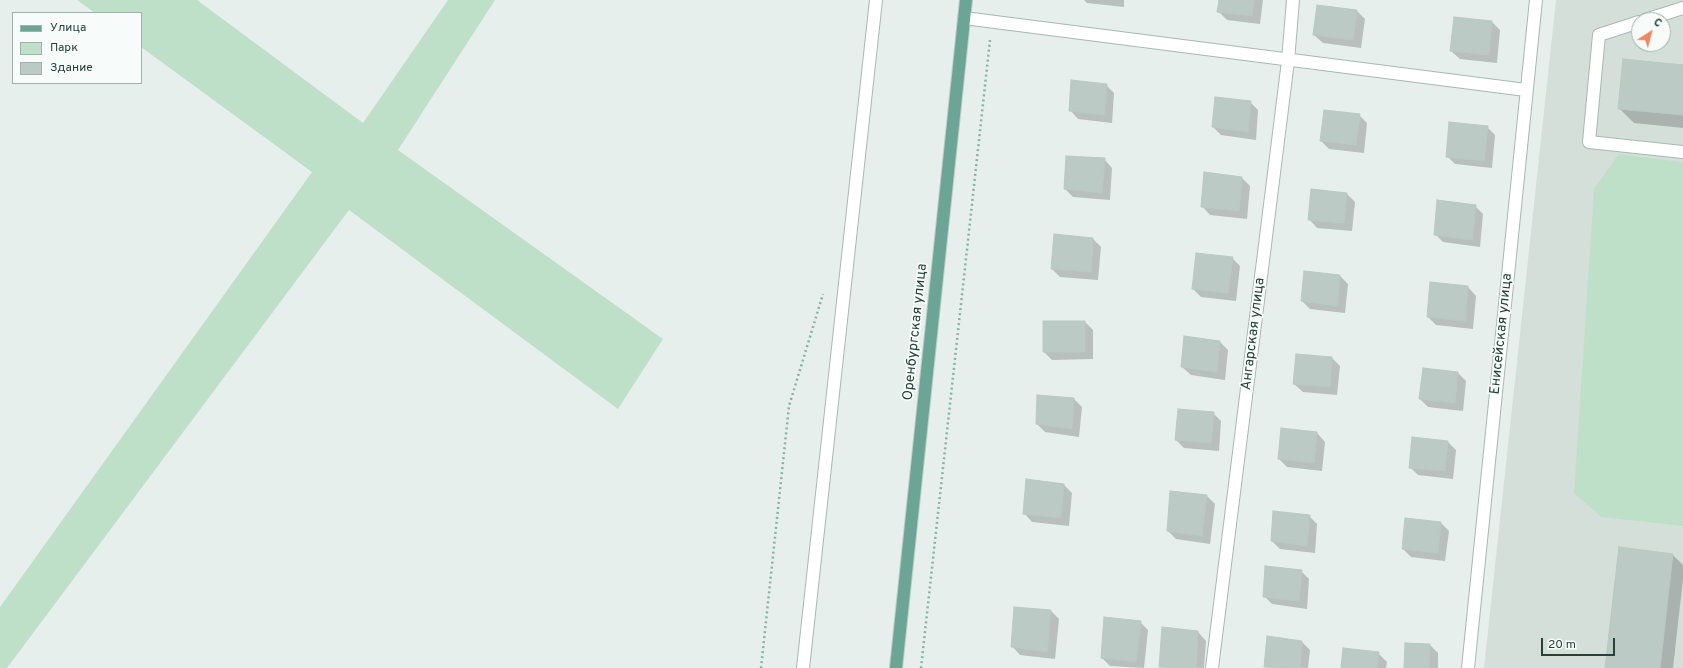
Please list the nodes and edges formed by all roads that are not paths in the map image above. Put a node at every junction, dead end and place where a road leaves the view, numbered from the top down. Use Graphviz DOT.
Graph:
graph roads {
  1 [pos="876,0"];
  2 [pos="966,0"];
  3 [pos="1293,0"];
  4 [pos="1536,0"];
  5 [pos="1683,8"];
  6 [pos="1670,12"];
  7 [pos="964,18"];
  8 [pos="1631,25"];
  9 [pos="1288,61"];
  10 [pos="1526,90"];
  11 [pos="1683,152"];
  12 [pos="802,668"];
  13 [pos="896,668"];
  14 [pos="1212,668"];
  15 [pos="1468,668"];
  1 -- 12 [label="street"];
  2 -- 7 [label="main road, Оренбургская улица"];
  3 -- 9 [label="street, Ангарская улица"];
  4 -- 10 [label="street, Енисейская улица"];
  5 -- 6 [label="street"];
  7 -- 9 [label="street"];
  7 -- 13 [label="main road, Оренбургская улица"];
  8 -- 11 [label="street"];
  9 -- 10 [label="street"];
  9 -- 14 [label="street, Ангарская улица"];
  10 -- 15 [label="street, Енисейская улица"];
}
